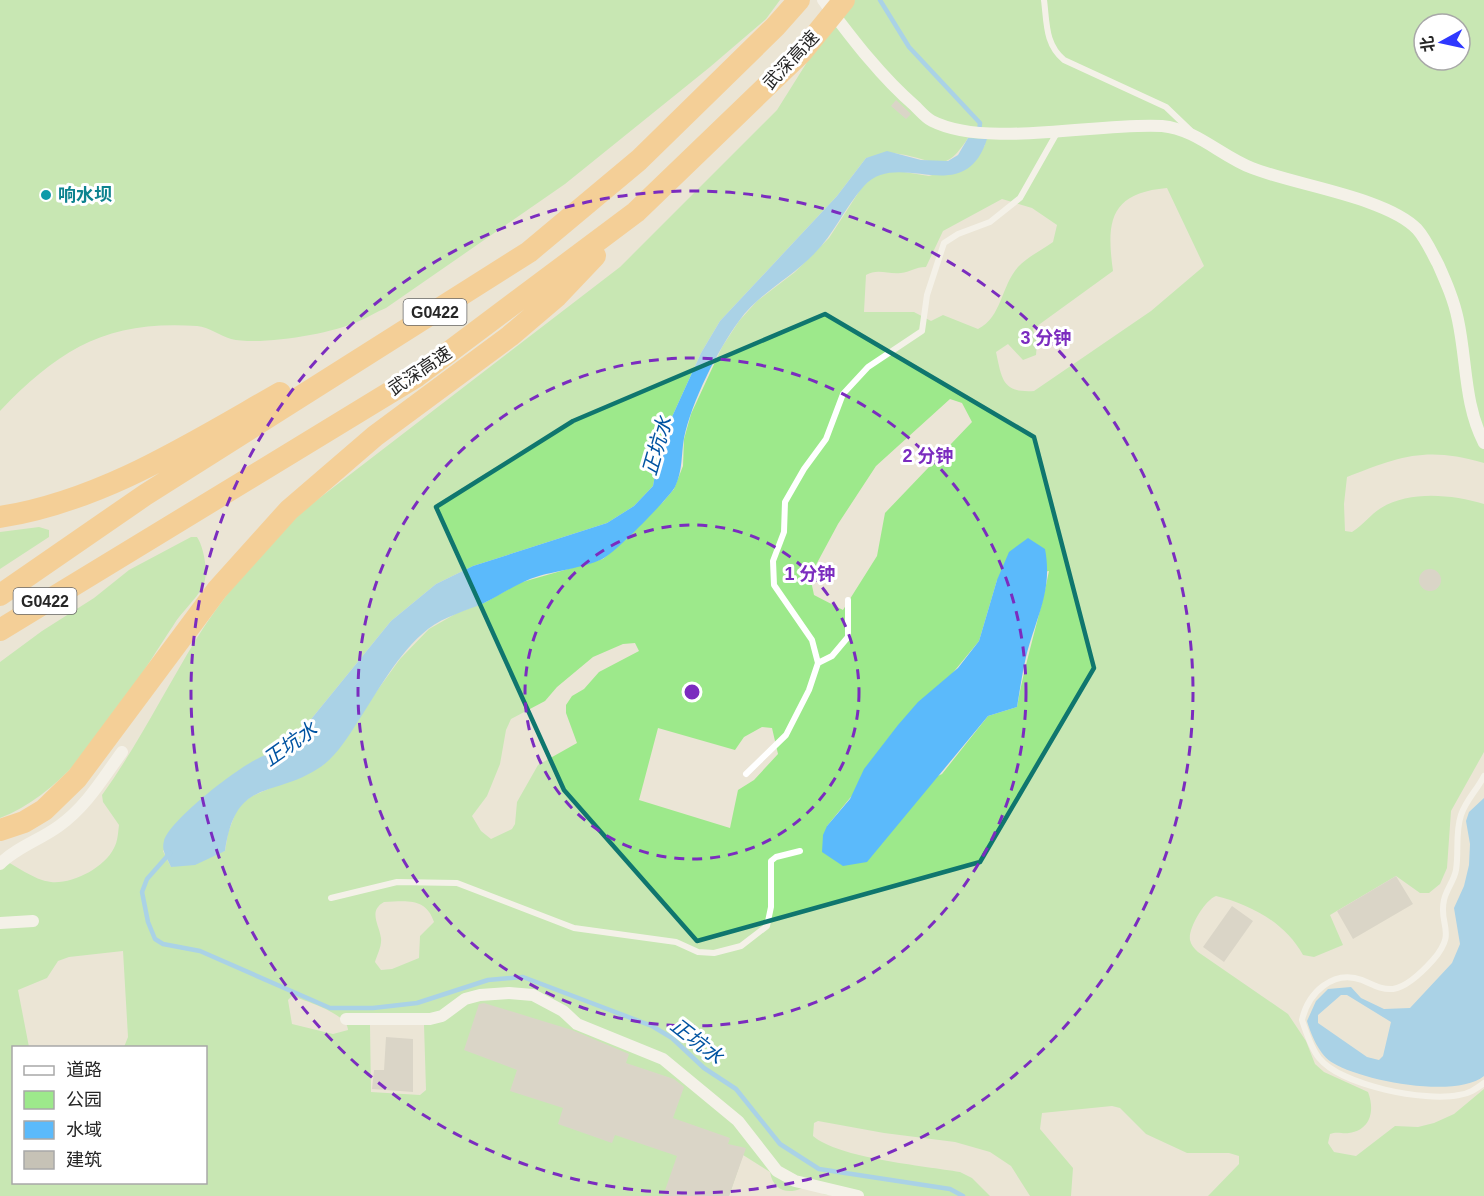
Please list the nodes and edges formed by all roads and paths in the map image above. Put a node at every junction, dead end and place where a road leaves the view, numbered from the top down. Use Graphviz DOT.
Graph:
graph roads {
  1 [pos="799,0"];
  2 [pos="823,0"];
  3 [pos="844,0"];
  4 [pos="1044,0"];
  5 [pos="1058,131"];
  6 [pos="1194,135"];
  7 [pos="636,212"];
  8 [pos="529,252"];
  9 [pos="1484,443"];
  10 [pos="0,517"];
  11 [pos="0,595"];
  12 [pos="848,600"];
  13 [pos="0,630"];
  14 [pos="819,663"];
  15 [pos="122,752"];
  16 [pos="746,774"];
  17 [pos="1484,776"];
  18 [pos="0,831"];
  19 [pos="800,851"];
  20 [pos="0,864"];
  21 [pos="331,898"];
  22 [pos="33,921"];
  23 [pos="0,923"];
  24 [pos="346,1020"];
  25 [pos="1484,1083"];
  26 [pos="858,1196"];
  1 -- 8 [label="highway, 武深高速 / G0422"];
  2 -- 5 [label="street"];
  3 -- 7 [label="highway, 武深高速 / G0422"];
  4 -- 6 [label="lane"];
  5 -- 6 [label="street"];
  5 -- 14 [label="lane"];
  6 -- 9 [label="street"];
  7 -- 13 [label="highway, 武深高速 / G0422"];
  7 -- 18 [label="highway"];
  8 -- 10 [label="highway"];
  8 -- 11 [label="highway, 武深高速 / G0422"];
  12 -- 14 [label="lane"];
  14 -- 16 [label="lane"];
  15 -- 20 [label="street"];
  17 -- 25 [label="lane"];
  19 -- 21 [label="lane"];
  22 -- 23 [label="street"];
  24 -- 26 [label="street"];
}
